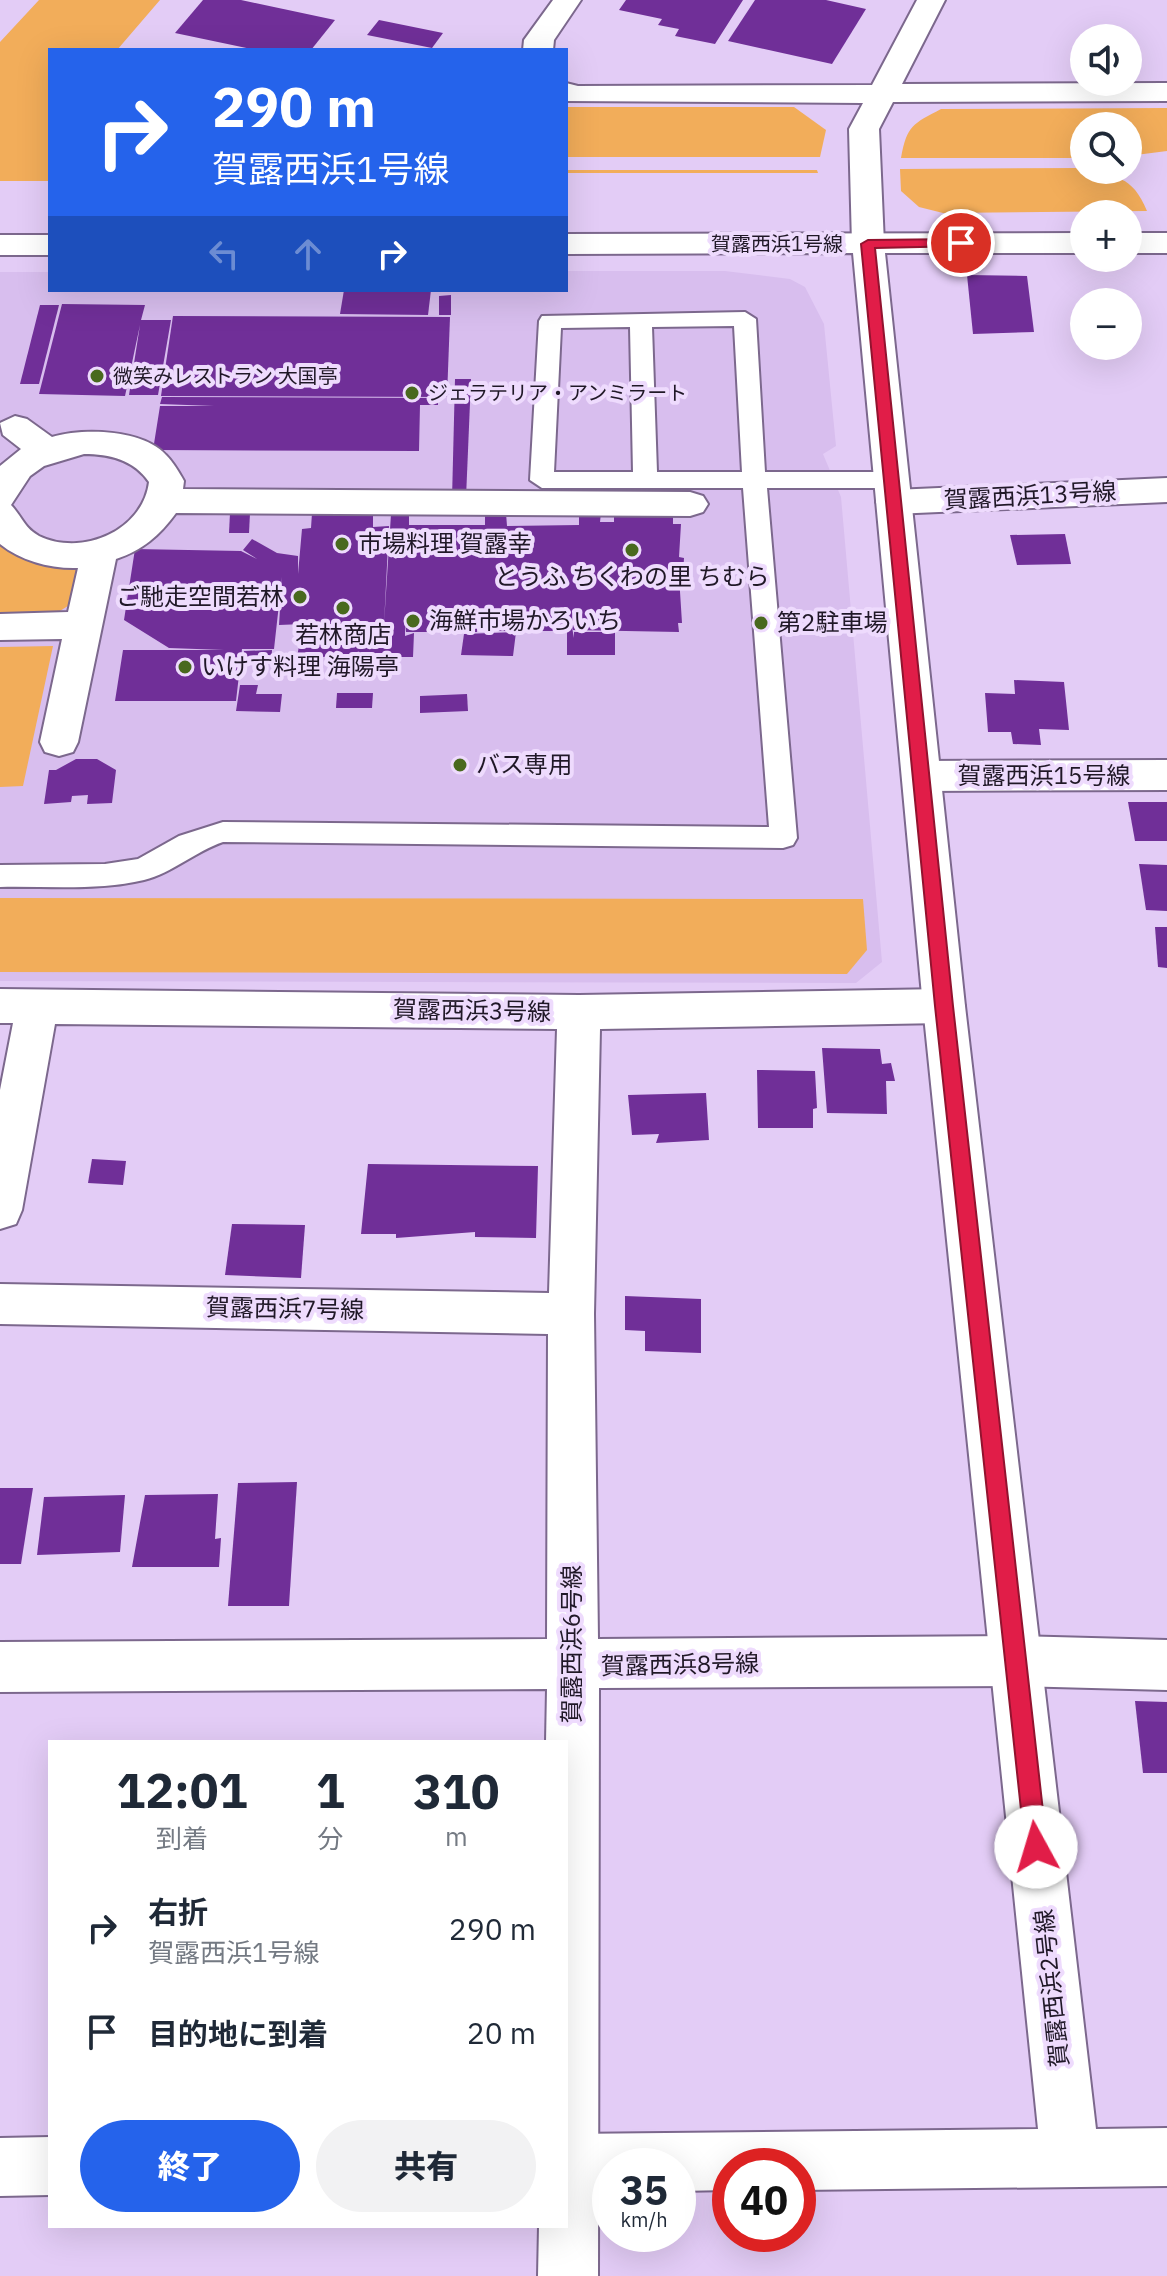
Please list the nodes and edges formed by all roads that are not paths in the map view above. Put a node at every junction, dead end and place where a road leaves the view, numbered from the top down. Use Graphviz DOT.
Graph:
graph roads {
  1 [pos="567,0"];
  2 [pos="931,0"];
  3 [pos="538,48"];
  4 [pos="1167,92"];
  5 [pos="568,93"];
  6 [pos="883,93"];
  7 [pos="1070,243"];
  8 [pos="1142,243"];
  9 [pos="1167,243"];
  10 [pos="568,244"];
  11 [pos="868,244"];
  12 [pos="0,245"];
  13 [pos="48,245"];
  14 [pos="641,319"];
  15 [pos="15,427"];
  16 [pos="48,451"];
  17 [pos="645,480"];
  18 [pos="754,481"];
  19 [pos="1167,490"];
  20 [pos="893,491"];
  21 [pos="0,496"];
  22 [pos="167,501"];
  23 [pos="690,504"];
  24 [pos="0,514"];
  25 [pos="99,552"];
  26 [pos="82,625"];
  27 [pos="0,627"];
  28 [pos="59,742"];
  29 [pos="1167,775"];
  30 [pos="922,776"];
  31 [pos="0,876"];
  32 [pos="18,1006"];
  33 [pos="944,1006"];
  34 [pos="579,1012"];
  35 [pos="0,1210"];
  36 [pos="0,1304"];
  37 [pos="571,1314"];
  38 [pos="1016,1661"];
  39 [pos="1167,1665"];
  40 [pos="573,1666"];
  41 [pos="0,1667"];
  42 [pos="568,2080"];
  43 [pos="1070,2156"];
  44 [pos="1167,2157"];
  45 [pos="568,2163"];
  46 [pos="48,2166"];
  47 [pos="0,2167"];
  48 [pos="568,2228"];
  49 [pos="568,2276"];
  1 -- 3 [label="street"];
  2 -- 6 [label="street, 賀露西浜2号線"];
  4 -- 6 [label="street"];
  5 -- 6 [label="street"];
  6 -- 11 [label="street, 賀露西浜2号線"];
  7 -- 11 [label="street, 賀露西浜1号線"];
  8 -- 9 [label="street"];
  10 -- 11 [label="street, 賀露西浜1号線"];
  11 -- 20 [label="street, 賀露西浜2号線"];
  12 -- 13 [label="street"];
  14 -- 17 [label="lane"];
  14 -- 17 [label="lane"];
  14 -- 18 [label="lane"];
  15 -- 16 [label="street"];
  16 -- 21 [label="street"];
  16 -- 22 [label="street"];
  17 -- 18 [label="lane"];
  18 -- 20 [label="lane"];
  18 -- 31 [label="lane"];
  19 -- 20 [label="street, 賀露西浜13号線"];
  20 -- 30 [label="street, 賀露西浜2号線"];
  22 -- 23 [label="street"];
  22 -- 25 [label="street"];
  24 -- 25 [label="street"];
  25 -- 26 [label="street"];
  26 -- 27 [label="street"];
  26 -- 28 [label="street"];
  29 -- 30 [label="street, 賀露西浜15号線"];
  30 -- 33 [label="street, 賀露西浜2号線"];
  32 -- 34 [label="street, 賀露西浜3号線"];
  32 -- 35 [label="street"];
  33 -- 34 [label="street, 賀露西浜3号線"];
  33 -- 38 [label="street, 賀露西浜2号線"];
  34 -- 37 [label="street, 賀露西浜6号線"];
  36 -- 37 [label="street, 賀露西浜7号線"];
  37 -- 40 [label="street, 賀露西浜6号線"];
  38 -- 39 [label="street, 賀露西浜8号線"];
  38 -- 40 [label="street, 賀露西浜8号線"];
  38 -- 43 [label="street, 賀露西浜2号線"];
  40 -- 41 [label="street, 賀露西浜8号線"];
  40 -- 42 [label="street, 賀露西浜6号線"];
  43 -- 44 [label="street"];
  43 -- 45 [label="street"];
  46 -- 47 [label="street"];
  48 -- 49 [label="street, 賀露西浜6号線"];
}
